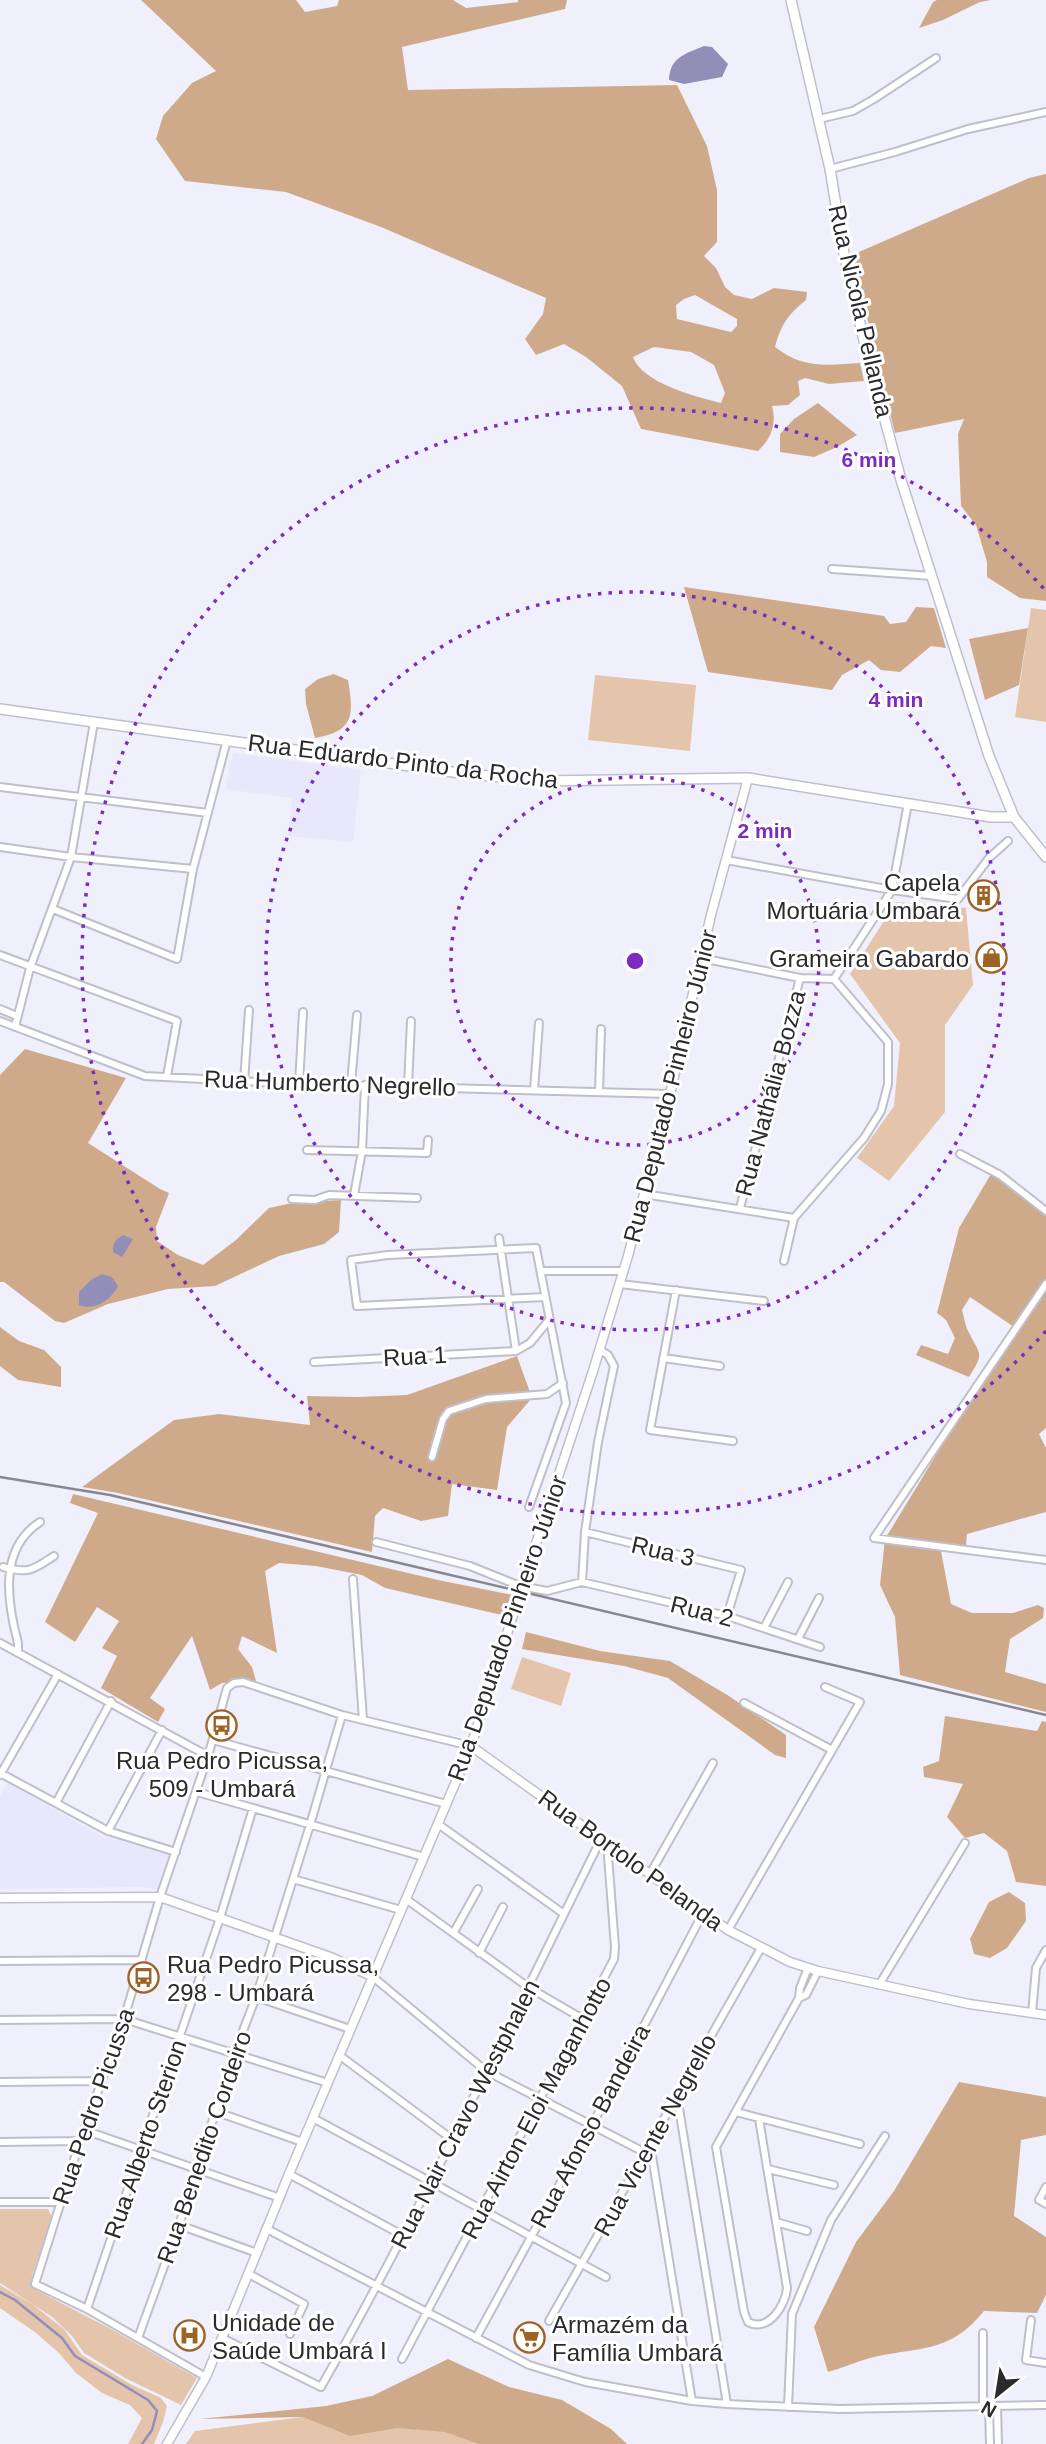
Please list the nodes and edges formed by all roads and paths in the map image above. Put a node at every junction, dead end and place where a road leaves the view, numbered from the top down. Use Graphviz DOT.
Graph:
graph roads {
  1 [pos="791,0"];
  2 [pos="936,58"];
  3 [pos="1046,112"];
  4 [pos="819,119"];
  5 [pos="830,169"];
  6 [pos="832,569"];
  7 [pos="932,576"];
  8 [pos="0,709"];
  9 [pos="94,722"];
  10 [pos="227,740"];
  11 [pos="748,778"];
  12 [pos="0,787"];
  13 [pos="80,796"];
  14 [pos="908,803"];
  15 [pos="208,813"];
  16 [pos="1014,817"];
  17 [pos="1008,841"];
  18 [pos="0,847"];
  19 [pos="1046,857"];
  20 [pos="71,858"];
  21 [pos="726,860"];
  22 [pos="193,869"];
  23 [pos="892,890"];
  24 [pos="53,909"];
  25 [pos="0,956"];
  26 [pos="701,958"];
  27 [pos="30,968"];
  28 [pos="800,978"];
  29 [pos="834,979"];
  30 [pos="0,1009"];
  31 [pos="249,1010"];
  32 [pos="303,1012"];
  33 [pos="357,1015"];
  34 [pos="17,1016"];
  35 [pos="0,1021"];
  36 [pos="411,1021"];
  37 [pos="539,1023"];
  38 [pos="15,1027"];
  39 [pos="601,1029"];
  40 [pos="167,1076"];
  41 [pos="244,1082"];
  42 [pos="299,1084"];
  43 [pos="351,1084"];
  44 [pos="365,1085"];
  45 [pos="408,1086"];
  46 [pos="534,1090"];
  47 [pos="599,1092"];
  48 [pos="670,1094"];
  49 [pos="428,1140"];
  50 [pos="307,1150"];
  51 [pos="362,1151"];
  52 [pos="960,1154"];
  53 [pos="644,1194"];
  54 [pos="354,1195"];
  55 [pos="418,1198"];
  56 [pos="292,1199"];
  57 [pos="740,1208"];
  58 [pos="1046,1211"];
  59 [pos="794,1217"];
  60 [pos="499,1238"];
  61 [pos="501,1251"];
  62 [pos="784,1261"];
  63 [pos="624,1270"];
  64 [pos="541,1271"];
  65 [pos="620,1283"];
  66 [pos="1046,1287"];
  67 [pos="676,1290"];
  68 [pos="545,1297"];
  69 [pos="509,1298"];
  70 [pos="764,1301"];
  71 [pos="548,1320"];
  72 [pos="600,1350"];
  73 [pos="516,1351"];
  74 [pos="663,1359"];
  75 [pos="314,1362"];
  76 [pos="720,1366"];
  77 [pos="563,1383"];
  78 [pos="733,1441"];
  79 [pos="432,1457"];
  80 [pos="529,1507"];
  81 [pos="40,1522"];
  82 [pos="585,1532"];
  83 [pos="376,1542"];
  84 [pos="54,1556"];
  85 [pos="1046,1560"];
  86 [pos="3,1567"];
  87 [pos="353,1579"];
  88 [pos="582,1581"];
  89 [pos="788,1582"];
  90 [pos="819,1598"];
  91 [pos="727,1616"];
  92 [pos="764,1628"];
  93 [pos="798,1639"];
  94 [pos="1,1645"];
  95 [pos="820,1647"];
  96 [pos="18,1653"];
  97 [pos="58,1674"];
  98 [pos="825,1687"];
  99 [pos="227,1688"];
  100 [pos="111,1702"];
  101 [pos="744,1703"];
  102 [pos="342,1715"];
  103 [pos="363,1720"];
  104 [pos="162,1730"];
  105 [pos="213,1740"];
  106 [pos="471,1746"];
  107 [pos="832,1750"];
  108 [pos="208,1756"];
  109 [pos="713,1763"];
  110 [pos="327,1770"];
  111 [pos="0,1774"];
  112 [pos="197,1792"];
  113 [pos="56,1803"];
  114 [pos="446,1804"];
  115 [pos="253,1808"];
  116 [pos="438,1824"];
  117 [pos="310,1825"];
  118 [pos="108,1831"];
  119 [pos="604,1841"];
  120 [pos="965,1843"];
  121 [pos="176,1852"];
  122 [pos="424,1857"];
  123 [pos="650,1874"];
  124 [pos="293,1879"];
  125 [pos="478,1889"];
  126 [pos="160,1897"];
  127 [pos="0,1898"];
  128 [pos="406,1899"];
  129 [pos="503,1907"];
  130 [pos="401,1910"];
  131 [pos="703,1913"];
  132 [pos="564,1914"];
  133 [pos="220,1918"];
  134 [pos="728,1930"];
  135 [pos="454,1932"];
  136 [pos="275,1937"];
  137 [pos="761,1948"];
  138 [pos="1046,1950"];
  139 [pos="479,1953"];
  140 [pos="142,1959"];
  141 [pos="0,1961"];
  142 [pos="808,1968"];
  143 [pos="818,1972"];
  144 [pos="373,1977"];
  145 [pos="879,1985"];
  146 [pos="528,1987"];
  147 [pos="256,1997"];
  148 [pos="799,1998"];
  149 [pos="1032,2013"];
  150 [pos="1046,2015"];
  151 [pos="124,2019"];
  152 [pos="583,2019"];
  153 [pos="0,2020"];
  154 [pos="350,2029"];
  155 [pos="179,2037"];
  156 [pos="234,2054"];
  157 [pos="340,2055"];
  158 [pos="486,2071"];
  159 [pos="102,2081"];
  160 [pos="0,2082"];
  161 [pos="328,2083"];
  162 [pos="677,2095"];
  163 [pos="541,2099"];
  164 [pos="217,2112"];
  165 [pos="736,2112"];
  166 [pos="313,2118"];
  167 [pos="759,2119"];
  168 [pos="592,2125"];
  169 [pos="84,2130"];
  170 [pos="885,2136"];
  171 [pos="453,2140"];
  172 [pos="80,2141"];
  173 [pos="0,2142"];
  174 [pos="650,2142"];
  175 [pos="302,2143"];
  176 [pos="860,2144"];
  177 [pos="141,2150"];
  178 [pos="644,2152"];
  179 [pos="768,2169"];
  180 [pos="198,2170"];
  181 [pos="289,2174"];
  182 [pos="432,2183"];
  183 [pos="834,2185"];
  184 [pos="1046,2187"];
  185 [pos="280,2198"];
  186 [pos="0,2202"];
  187 [pos="60,2202"];
  188 [pos="1046,2204"];
  189 [pos="481,2209"];
  190 [pos="776,2222"];
  191 [pos="179,2225"];
  192 [pos="267,2229"];
  193 [pos="807,2231"];
  194 [pos="404,2236"];
  195 [pos="531,2237"];
  196 [pos="257,2253"];
  197 [pos="582,2265"];
  198 [pos="249,2274"];
  199 [pos="606,2277"];
  200 [pos="378,2287"];
  201 [pos="87,2309"];
  202 [pos="428,2313"];
  203 [pos="1031,2320"];
  204 [pos="550,2321"];
  205 [pos="983,2333"];
  206 [pos="290,2334"];
  207 [pos="138,2338"];
  208 [pos="222,2338"];
  209 [pos="476,2338"];
  210 [pos="402,2359"];
  211 [pos="1046,2362"];
  212 [pos="206,2377"];
  213 [pos="692,2401"];
  214 [pos="727,2404"];
  215 [pos="1046,2405"];
  216 [pos="986,2406"];
  217 [pos="998,2406"];
  218 [pos="788,2407"];
  219 [pos="167,2444"];
  220 [pos="990,2444"];
  221 [pos="998,2444"];
  1 -- 4 [label="main road, Rua Nicola Pellanda"];
  2 -- 4 [label="street"];
  3 -- 5 [label="street"];
  4 -- 5 [label="main road, Rua Nicola Pellanda"];
  5 -- 7 [label="main road, Rua Nicola Pellanda"];
  6 -- 7 [label="street"];
  7 -- 16 [label="main road, Rua Nicola Pellanda"];
  8 -- 9 [label="main road, Rua Eduardo Pinto da Rocha"];
  9 -- 10 [label="main road, Rua Eduardo Pinto da Rocha"];
  9 -- 13 [label="street"];
  10 -- 11 [label="main road, Rua Eduardo Pinto da Rocha"];
  10 -- 15 [label="street"];
  11 -- 14 [label="main road, Rua Eduardo Pinto da Rocha"];
  11 -- 21 [label="street, Rua Deputado Pinheiro Júnior"];
  12 -- 13 [label="street"];
  13 -- 15 [label="street"];
  13 -- 20 [label="street"];
  14 -- 16 [label="main road, Rua Eduardo Pinto da Rocha"];
  14 -- 23 [label="street"];
  15 -- 22 [label="street"];
  16 -- 19 [label="main road, Rua Nicola Pellanda"];
  17 -- 23 [label="street"];
  18 -- 20 [label="street"];
  20 -- 22 [label="street"];
  20 -- 24 [label="street"];
  21 -- 23 [label="street"];
  21 -- 26 [label="street, Rua Deputado Pinheiro Júnior"];
  22 -- 24 [label="street"];
  23 -- 29 [label="street"];
  24 -- 27 [label="street"];
  25 -- 27 [label="street"];
  26 -- 28 [label="street"];
  26 -- 48 [label="street, Rua Deputado Pinheiro Júnior"];
  27 -- 34 [label="street"];
  27 -- 40 [label="street"];
  28 -- 29 [label="street"];
  28 -- 57 [label="street, Rua Nathália Bozza"];
  29 -- 59 [label="street"];
  30 -- 34 [label="street"];
  31 -- 41 [label="street"];
  32 -- 42 [label="street"];
  33 -- 43 [label="street"];
  34 -- 38 [label="street"];
  35 -- 38 [label="street, Rua Humberto Negrello"];
  36 -- 45 [label="street"];
  37 -- 46 [label="street"];
  38 -- 40 [label="street, Rua Humberto Negrello"];
  39 -- 47 [label="street"];
  40 -- 41 [label="street, Rua Humberto Negrello"];
  41 -- 42 [label="street, Rua Humberto Negrello"];
  42 -- 43 [label="street, Rua Humberto Negrello"];
  43 -- 44 [label="street, Rua Humberto Negrello"];
  44 -- 45 [label="street, Rua Humberto Negrello"];
  44 -- 51 [label="street"];
  45 -- 46 [label="street, Rua Humberto Negrello"];
  46 -- 47 [label="street, Rua Humberto Negrello"];
  47 -- 48 [label="street, Rua Humberto Negrello"];
  48 -- 53 [label="street, Rua Deputado Pinheiro Júnior"];
  49 -- 51 [label="street"];
  50 -- 51 [label="street"];
  51 -- 54 [label="street"];
  52 -- 58 [label="street"];
  53 -- 57 [label="street"];
  53 -- 63 [label="street, Rua Deputado Pinheiro Júnior"];
  54 -- 55 [label="street"];
  54 -- 56 [label="street"];
  57 -- 59 [label="street"];
  59 -- 62 [label="street"];
  60 -- 61 [label="street"];
  61 -- 64 [label="street"];
  61 -- 69 [label="street"];
  61 -- 69 [label="street"];
  63 -- 64 [label="street"];
  63 -- 65 [label="street, Rua Deputado Pinheiro Júnior"];
  64 -- 68 [label="street"];
  65 -- 67 [label="street"];
  65 -- 72 [label="street, Rua Deputado Pinheiro Júnior"];
  66 -- 85 [label="street"];
  67 -- 70 [label="street"];
  67 -- 74 [label="street"];
  68 -- 69 [label="street"];
  68 -- 71 [label="street"];
  69 -- 73 [label="street"];
  71 -- 73 [label="street"];
  71 -- 77 [label="street"];
  72 -- 82 [label="street"];
  72 -- 106 [label="street, Rua Deputado Pinheiro Júnior, bridge"];
  73 -- 75 [label="street, Rua 1"];
  74 -- 76 [label="street"];
  74 -- 78 [label="street"];
  77 -- 79 [label="street"];
  77 -- 80 [label="street"];
  81 -- 86 [label="street"];
  82 -- 88 [label="street"];
  82 -- 91 [label="street, Rua 3"];
  83 -- 88 [label="street"];
  84 -- 86 [label="street"];
  86 -- 96 [label="street"];
  87 -- 103 [label="street"];
  88 -- 91 [label="street, Rua 2"];
  89 -- 92 [label="street"];
  90 -- 93 [label="street"];
  91 -- 92 [label="street, Rua 2"];
  92 -- 93 [label="street, Rua 2"];
  93 -- 95 [label="street, Rua 2"];
  94 -- 96 [label="street"];
  96 -- 97 [label="street"];
  97 -- 100 [label="street"];
  97 -- 111 [label="street"];
  98 -- 107 [label="street"];
  99 -- 102 [label="street, Rua Bortolo Pelanda"];
  99 -- 105 [label="street, Rua Pedro Picussa"];
  100 -- 104 [label="street"];
  100 -- 113 [label="street"];
  101 -- 107 [label="street"];
  102 -- 103 [label="street, Rua Bortolo Pelanda"];
  102 -- 110 [label="street, Rua Benedito Cordeiro"];
  103 -- 106 [label="street, Rua Bortolo Pelanda"];
  104 -- 108 [label="street"];
  104 -- 118 [label="street"];
  105 -- 108 [label="street, Rua Pedro Picussa"];
  105 -- 110 [label="street"];
  106 -- 114 [label="street, Rua Deputado Pinheiro Júnior"];
  106 -- 119 [label="street, Rua Bortolo Pelanda"];
  107 -- 134 [label="street"];
  108 -- 112 [label="street, Rua Pedro Picussa"];
  109 -- 123 [label="street"];
  110 -- 114 [label="street"];
  110 -- 117 [label="street, Rua Benedito Cordeiro"];
  111 -- 113 [label="street"];
  112 -- 115 [label="street"];
  112 -- 121 [label="street, Rua Pedro Picussa"];
  113 -- 118 [label="street"];
  114 -- 116 [label="street, Rua Deputado Pinheiro Júnior"];
  115 -- 117 [label="street"];
  115 -- 133 [label="street, Rua Alberto Sterion"];
  116 -- 122 [label="street, Rua Deputado Pinheiro Júnior"];
  116 -- 132 [label="street"];
  117 -- 122 [label="street"];
  117 -- 124 [label="street, Rua Benedito Cordeiro"];
  118 -- 121 [label="street"];
  119 -- 123 [label="street, Rua Bortolo Pelanda"];
  119 -- 132 [label="street, Rua Nair Cravo Westphalen"];
  119 -- 152 [label="street, Rua Airton Eloi Maganhotto"];
  120 -- 145 [label="street"];
  121 -- 126 [label="street, Rua Pedro Picussa"];
  122 -- 128 [label="street, Rua Deputado Pinheiro Júnior"];
  123 -- 131 [label="street, Rua Bortolo Pelanda"];
  124 -- 130 [label="street"];
  124 -- 136 [label="street, Rua Benedito Cordeiro"];
  125 -- 135 [label="street"];
  126 -- 127 [label="street"];
  126 -- 133 [label="street"];
  126 -- 140 [label="street, Rua Pedro Picussa"];
  128 -- 130 [label="street, Rua Deputado Pinheiro Júnior"];
  128 -- 135 [label="street"];
  129 -- 139 [label="street"];
  130 -- 144 [label="street, Rua Deputado Pinheiro Júnior"];
  131 -- 134 [label="street, Rua Bortolo Pelanda"];
  131 -- 168 [label="street, Rua Afonso Bandeira"];
  132 -- 146 [label="street, Rua Nair Cravo Westphalen"];
  133 -- 136 [label="street"];
  133 -- 155 [label="street, Rua Alberto Sterion"];
  134 -- 137 [label="street, Rua Bortolo Pelanda"];
  135 -- 139 [label="street"];
  136 -- 144 [label="street"];
  136 -- 147 [label="street, Rua Benedito Cordeiro"];
  137 -- 142 [label="street, Rua Bortolo Pelanda"];
  137 -- 162 [label="street, Rua Vicente Negrello"];
  138 -- 149 [label="street"];
  139 -- 146 [label="street"];
  140 -- 141 [label="street"];
  140 -- 151 [label="street, Rua Pedro Picussa"];
  142 -- 143 [label="street, Rua Bortolo Pelanda"];
  142 -- 148 [label="street"];
  143 -- 145 [label="street, Rua Bortolo Pelanda"];
  143 -- 148 [label="street"];
  144 -- 154 [label="street, Rua Deputado Pinheiro Júnior"];
  144 -- 158 [label="street"];
  145 -- 149 [label="street, Rua Bortolo Pelanda"];
  146 -- 152 [label="street"];
  146 -- 158 [label="street, Rua Nair Cravo Westphalen"];
  147 -- 154 [label="street"];
  147 -- 156 [label="street, Rua Benedito Cordeiro"];
  148 -- 165 [label="street"];
  149 -- 150 [label="street, Rua Bortolo Pelanda"];
  151 -- 153 [label="street"];
  151 -- 155 [label="street"];
  151 -- 159 [label="street, Rua Pedro Picussa"];
  152 -- 163 [label="street, Rua Airton Eloi Maganhotto"];
  154 -- 157 [label="street, Rua Deputado Pinheiro Júnior"];
  155 -- 156 [label="street"];
  155 -- 177 [label="street, Rua Alberto Sterion"];
  156 -- 161 [label="street"];
  156 -- 164 [label="street, Rua Benedito Cordeiro"];
  157 -- 161 [label="street, Rua Deputado Pinheiro Júnior"];
  157 -- 171 [label="street"];
  158 -- 163 [label="street"];
  158 -- 171 [label="street, Rua Nair Cravo Westphalen"];
  159 -- 160 [label="street"];
  159 -- 169 [label="street, Rua Pedro Picussa"];
  161 -- 166 [label="street, Rua Deputado Pinheiro Júnior"];
  162 -- 174 [label="street, Rua Vicente Negrello"];
  162 -- 214 [label="street"];
  163 -- 168 [label="street"];
  163 -- 189 [label="street, Rua Airton Eloi Maganhotto"];
  164 -- 175 [label="street"];
  164 -- 180 [label="street, Rua Benedito Cordeiro"];
  165 -- 167 [label="street"];
  165 -- 190 [label="street"];
  166 -- 175 [label="street, Rua Deputado Pinheiro Júnior"];
  166 -- 182 [label="street"];
  167 -- 176 [label="street"];
  167 -- 179 [label="street"];
  168 -- 178 [label="street"];
  168 -- 195 [label="street, Rua Afonso Bandeira"];
  169 -- 172 [label="street, Rua Pedro Picussa"];
  169 -- 177 [label="street"];
  170 -- 218 [label="street"];
  171 -- 182 [label="street, Rua Nair Cravo Westphalen"];
  172 -- 173 [label="street"];
  172 -- 187 [label="street, Rua Pedro Picussa"];
  174 -- 178 [label="street, Rua Vicente Negrello"];
  174 -- 213 [label="street"];
  175 -- 181 [label="street, Rua Deputado Pinheiro Júnior"];
  177 -- 180 [label="street"];
  177 -- 201 [label="street, Rua Alberto Sterion"];
  178 -- 197 [label="street, Rua Vicente Negrello"];
  179 -- 183 [label="street"];
  179 -- 190 [label="street"];
  180 -- 185 [label="street"];
  180 -- 191 [label="street, Rua Benedito Cordeiro"];
  181 -- 185 [label="street, Rua Deputado Pinheiro Júnior"];
  181 -- 194 [label="street"];
  182 -- 189 [label="street"];
  182 -- 194 [label="street, Rua Nair Cravo Westphalen"];
  184 -- 188 [label="street"];
  185 -- 192 [label="street, Rua Deputado Pinheiro Júnior"];
  186 -- 187 [label="street"];
  187 -- 201 [label="street, Rua Pedro Picussa"];
  189 -- 195 [label="street"];
  189 -- 202 [label="street, Rua Airton Eloi Maganhotto"];
  190 -- 193 [label="street"];
  191 -- 196 [label="street"];
  191 -- 207 [label="street, Rua Benedito Cordeiro"];
  192 -- 196 [label="street, Rua Deputado Pinheiro Júnior"];
  192 -- 200 [label="street"];
  194 -- 200 [label="street, Rua Nair Cravo Westphalen"];
  195 -- 197 [label="street"];
  195 -- 209 [label="street, Rua Afonso Bandeira"];
  196 -- 198 [label="street, Rua Deputado Pinheiro Júnior"];
  197 -- 199 [label="street"];
  197 -- 204 [label="street, Rua Vicente Negrello"];
  198 -- 206 [label="street"];
  198 -- 208 [label="street, Rua Deputado Pinheiro Júnior"];
  200 -- 202 [label="street"];
  200 -- 208 [label="street, Rua Nair Cravo Westphalen"];
  201 -- 207 [label="street"];
  202 -- 209 [label="street"];
  202 -- 210 [label="street, Rua Airton Eloi Maganhotto"];
  203 -- 211 [label="street"];
  205 -- 216 [label="street"];
  207 -- 212 [label="street"];
  208 -- 212 [label="street, Rua Deputado Pinheiro Júnior"];
  209 -- 213 [label="street"];
  212 -- 219 [label="street, Rua Deputado Pinheiro Júnior"];
  213 -- 214 [label="street"];
  214 -- 218 [label="street"];
  215 -- 217 [label="street"];
  216 -- 217 [label="street"];
  216 -- 218 [label="street"];
  216 -- 220 [label="street"];
  217 -- 221 [label="street"];
}
